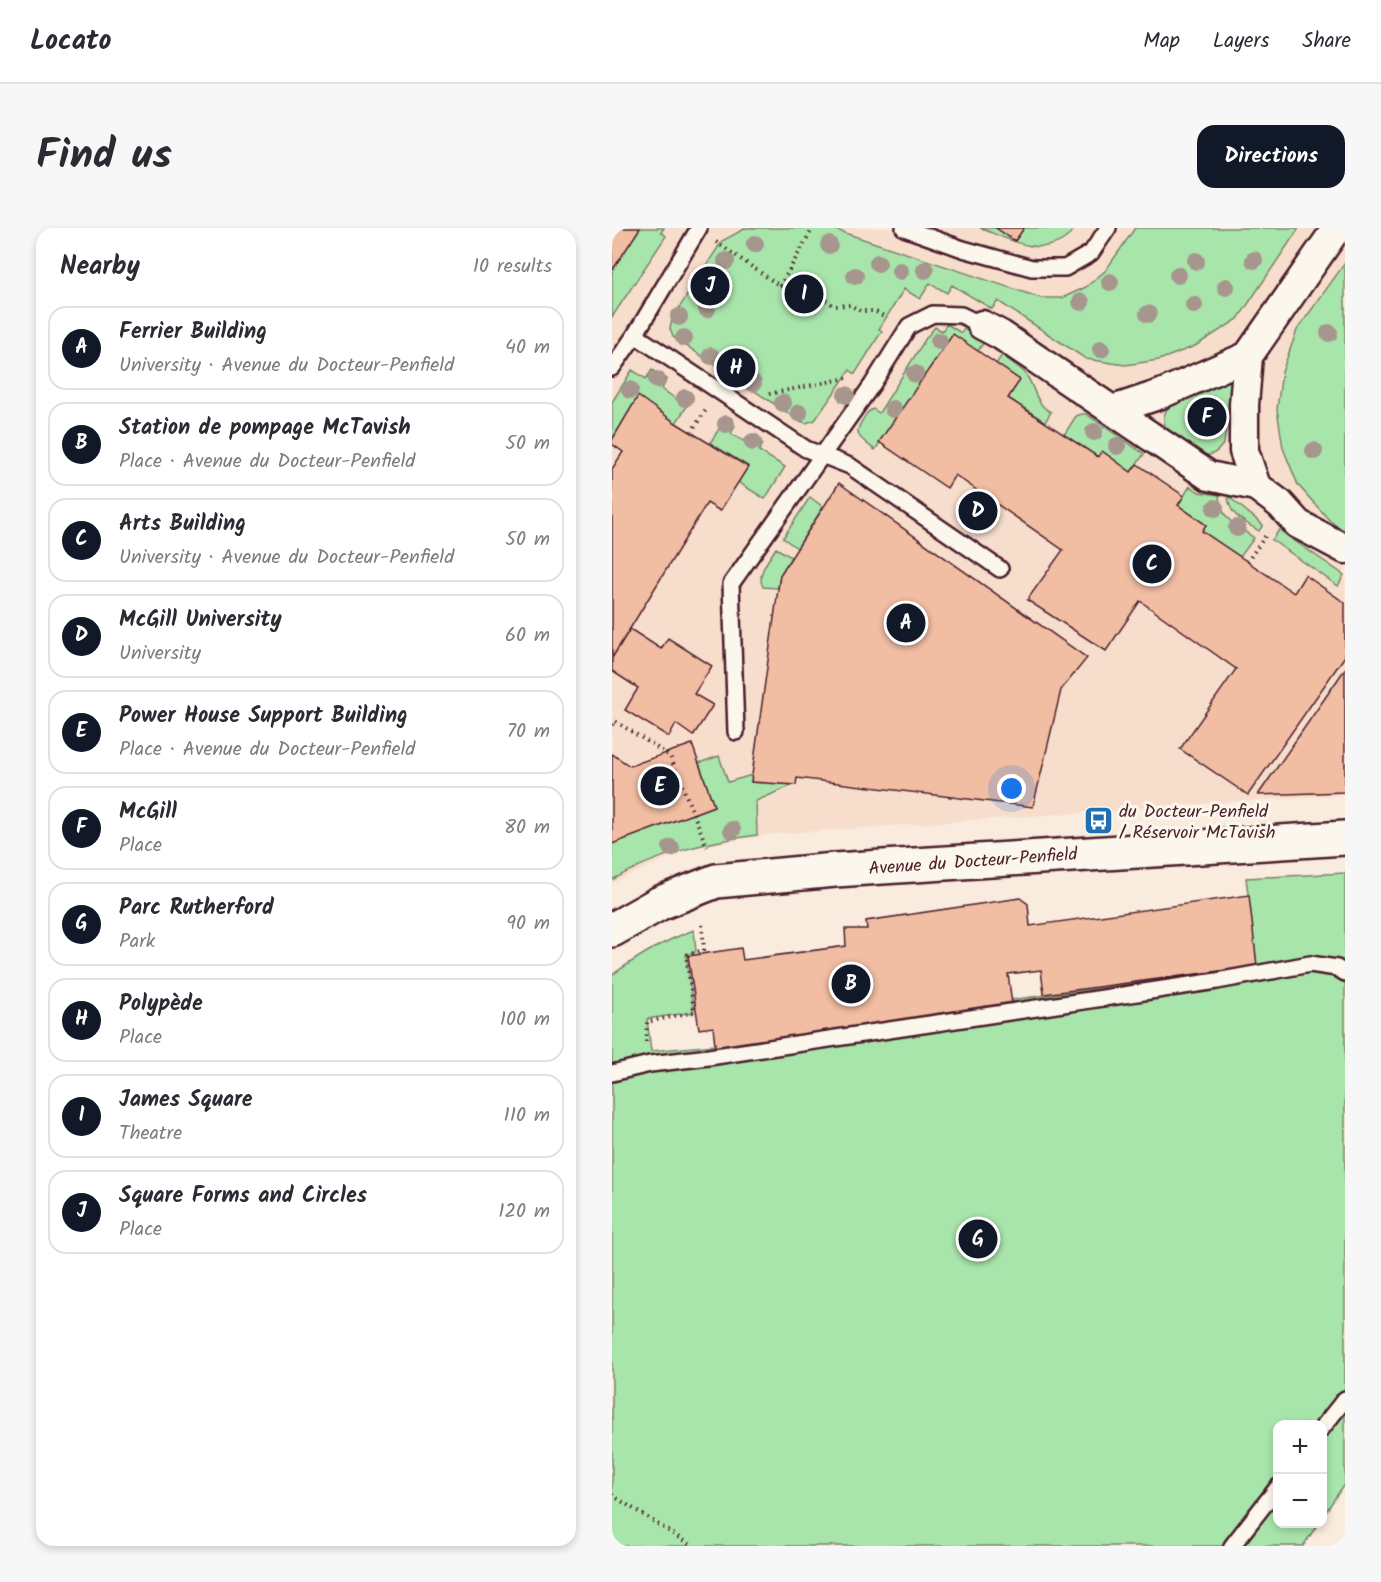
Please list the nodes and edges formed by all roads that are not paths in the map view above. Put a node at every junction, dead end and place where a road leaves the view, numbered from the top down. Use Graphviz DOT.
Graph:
graph roads {
  1 [pos="699,228"];
  2 [pos="904,228"];
  3 [pos="1108,228"];
  4 [pos="1337,228"];
  5 [pos="976,322"];
  6 [pos="635,335"];
  7 [pos="1248,356"];
  8 [pos="612,368"];
  9 [pos="1113,410"];
  10 [pos="823,455"];
  11 [pos="1256,486"];
  12 [pos="1345,549"];
  13 [pos="1000,569"];
  14 [pos="736,732"];
  15 [pos="1345,838"];
  16 [pos="612,930"];
  17 [pos="1345,973"];
  18 [pos="612,1073"];
  19 [pos="1345,1399"];
  20 [pos="1327,1423"];
  21 [pos="1273,1493"];
  22 [pos="1232,1546"];
  1 -- 6 [label="lane"];
  2 -- 3 [label="lane"];
  4 -- 7 [label="street"];
  5 -- 9 [label="street"];
  5 -- 10 [label="lane"];
  6 -- 8 [label="lane"];
  6 -- 10 [label="lane"];
  7 -- 9 [label="street"];
  7 -- 11 [label="street"];
  9 -- 11 [label="street"];
  10 -- 13 [label="lane"];
  10 -- 14 [label="lane"];
  11 -- 12 [label="street"];
  15 -- 16 [label="main road, Avenue du Docteur-Penfield"];
  17 -- 18 [label="lane"];
  19 -- 20 [label="lane"];
  21 -- 22 [label="lane"];
}
